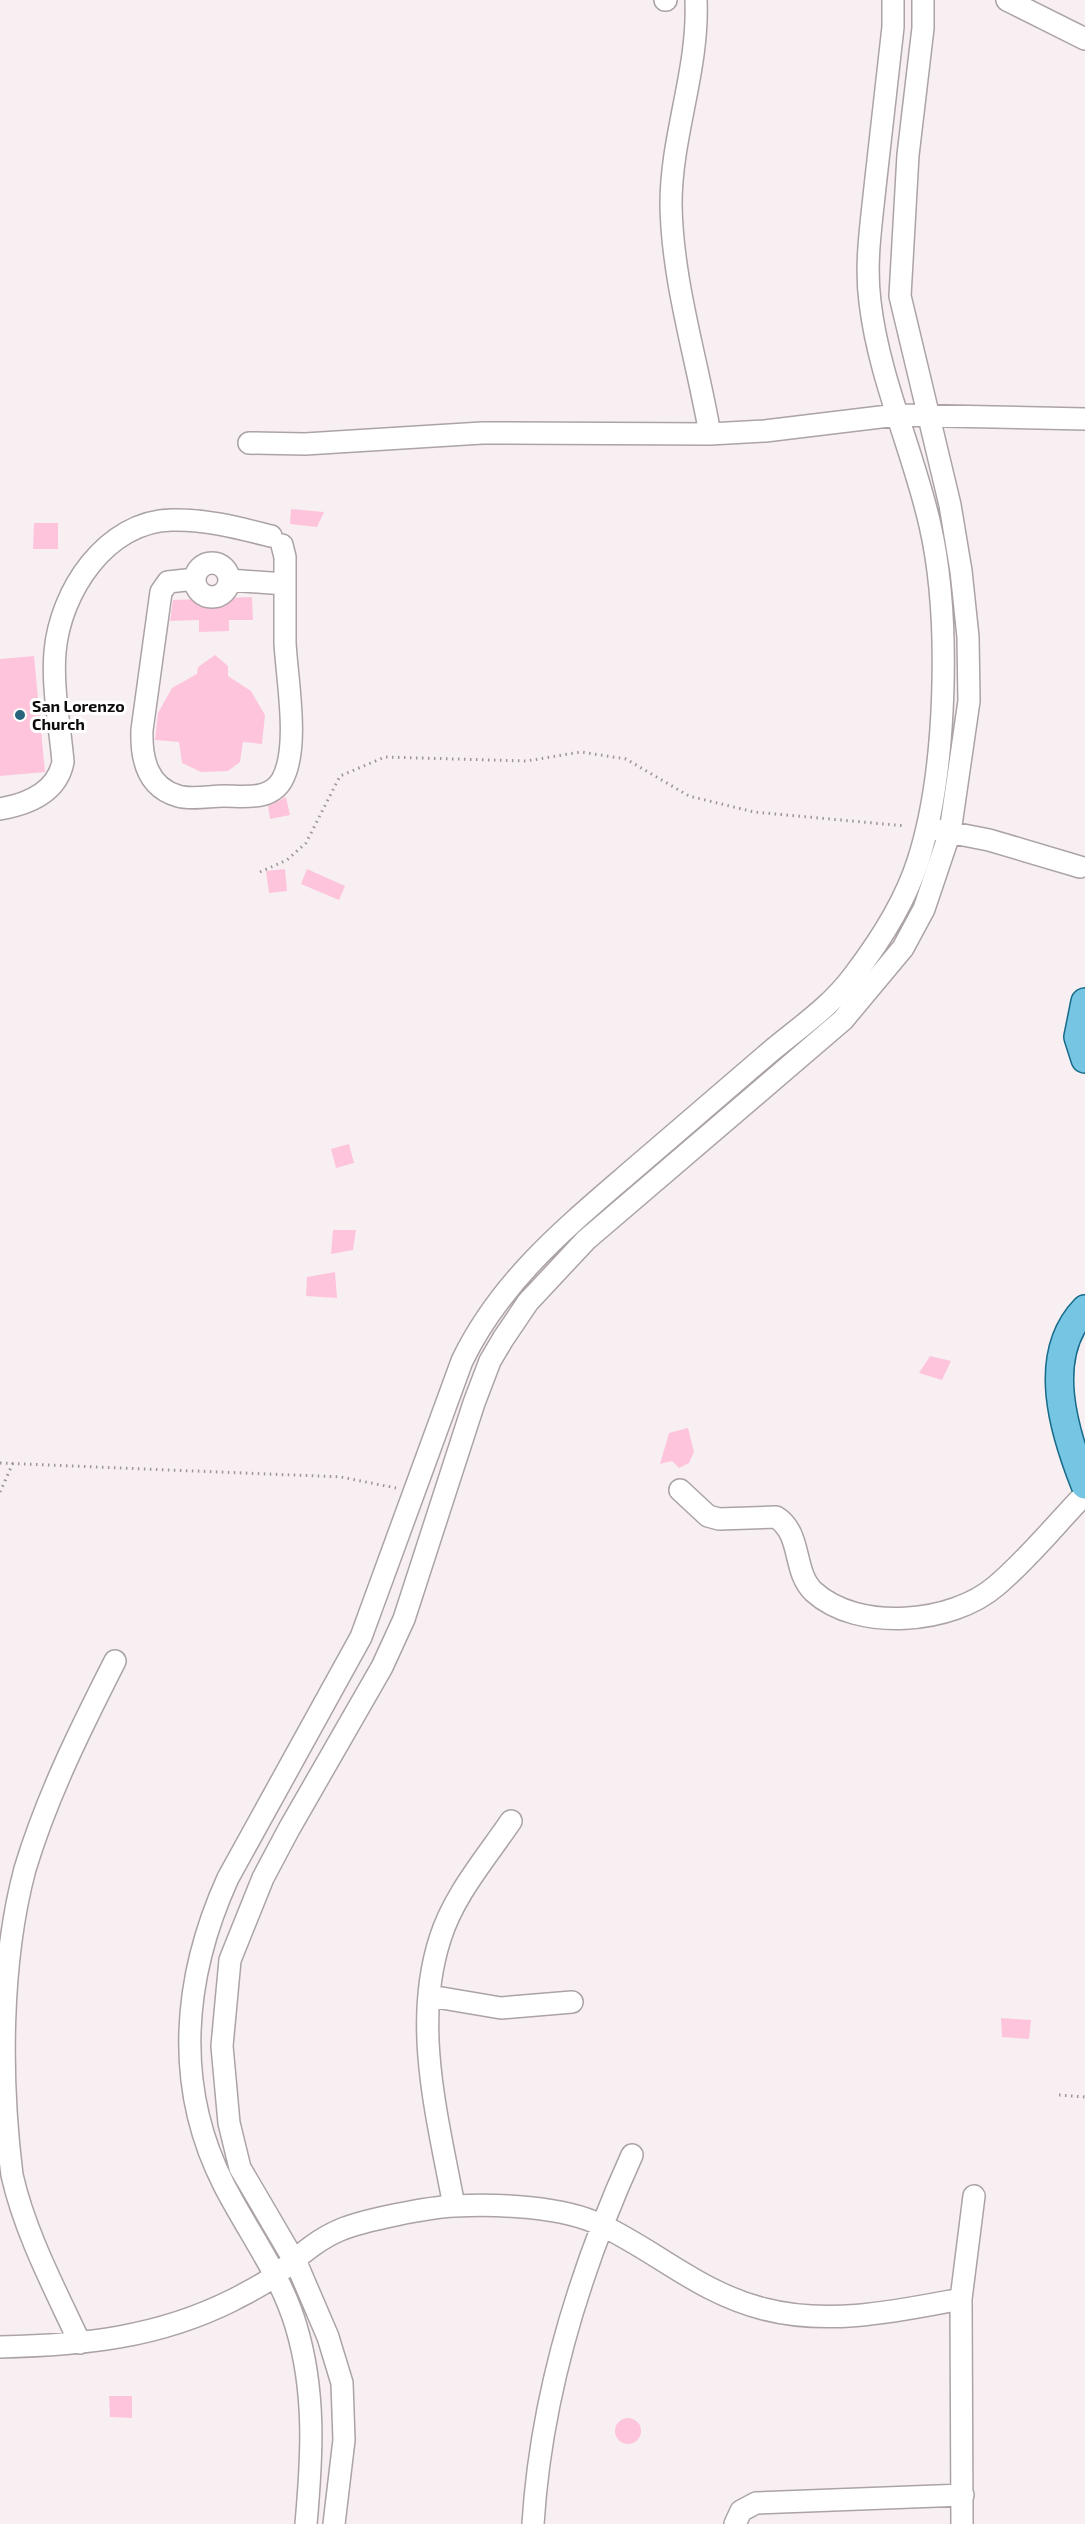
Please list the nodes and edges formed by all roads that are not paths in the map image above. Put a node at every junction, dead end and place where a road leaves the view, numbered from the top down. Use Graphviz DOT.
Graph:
graph roads {
  1 [pos="696,0"];
  2 [pos="893,0"];
  3 [pos="923,0"];
  4 [pos="1007,0"];
  5 [pos="1085,39"];
  6 [pos="897,415"];
  7 [pos="928,416"];
  8 [pos="1085,419"];
  9 [pos="710,434"];
  10 [pos="249,443"];
  11 [pos="285,584"];
  12 [pos="0,809"];
  13 [pos="926,827"];
  14 [pos="951,832"];
  15 [pos="1080,867"];
  16 [pos="1085,1002"];
  17 [pos="769,1053"];
  18 [pos="1085,1059"];
  19 [pos="787,1070"];
  20 [pos="569,1224"];
  21 [pos="586,1240"];
  22 [pos="1085,1309"];
  23 [pos="1085,1485"];
  24 [pos="680,1490"];
  25 [pos="413,1491"];
  26 [pos="1085,1494"];
  27 [pos="445,1497"];
  28 [pos="115,1661"];
  29 [pos="511,1821"];
  30 [pos="430,1996"];
  31 [pos="572,2002"];
  32 [pos="632,2155"];
  33 [pos="974,2196"];
  34 [pos="454,2206"];
  35 [pos="600,2225"];
  36 [pos="293,2260"];
  37 [pos="276,2275"];
  38 [pos="961,2299"];
  39 [pos="80,2343"];
  40 [pos="0,2347"];
  41 [pos="963,2495"];
  42 [pos="306,2524"];
  43 [pos="334,2524"];
  44 [pos="533,2524"];
  45 [pos="735,2524"];
  46 [pos="962,2524"];
  1 -- 9 [label="street"];
  2 -- 6 [label="street"];
  3 -- 7 [label="street"];
  4 -- 5 [label="street"];
  6 -- 7 [label="street"];
  6 -- 9 [label="street"];
  6 -- 13 [label="street"];
  7 -- 8 [label="street"];
  7 -- 14 [label="street"];
  9 -- 10 [label="street"];
  11 -- 11 [label="street"];
  11 -- 12 [label="street"];
  13 -- 14 [label="street"];
  13 -- 17 [label="street"];
  14 -- 15 [label="street"];
  14 -- 19 [label="street"];
  16 -- 18 [label="main road"];
  17 -- 19 [label="street"];
  17 -- 20 [label="street"];
  19 -- 21 [label="street"];
  20 -- 21 [label="street"];
  20 -- 25 [label="street"];
  21 -- 27 [label="street"];
  22 -- 23 [label="main road"];
  24 -- 26 [label="street"];
  25 -- 27 [label="street"];
  25 -- 37 [label="street"];
  27 -- 36 [label="street"];
  28 -- 39 [label="street"];
  29 -- 30 [label="street"];
  30 -- 31 [label="street"];
  30 -- 34 [label="street"];
  32 -- 35 [label="street"];
  33 -- 38 [label="street"];
  34 -- 35 [label="street"];
  34 -- 36 [label="street"];
  35 -- 38 [label="street"];
  35 -- 44 [label="street"];
  36 -- 37 [label="street"];
  36 -- 43 [label="street"];
  37 -- 39 [label="street"];
  37 -- 42 [label="street"];
  38 -- 41 [label="street"];
  39 -- 40 [label="street"];
  41 -- 45 [label="street"];
  41 -- 46 [label="street"];
}
